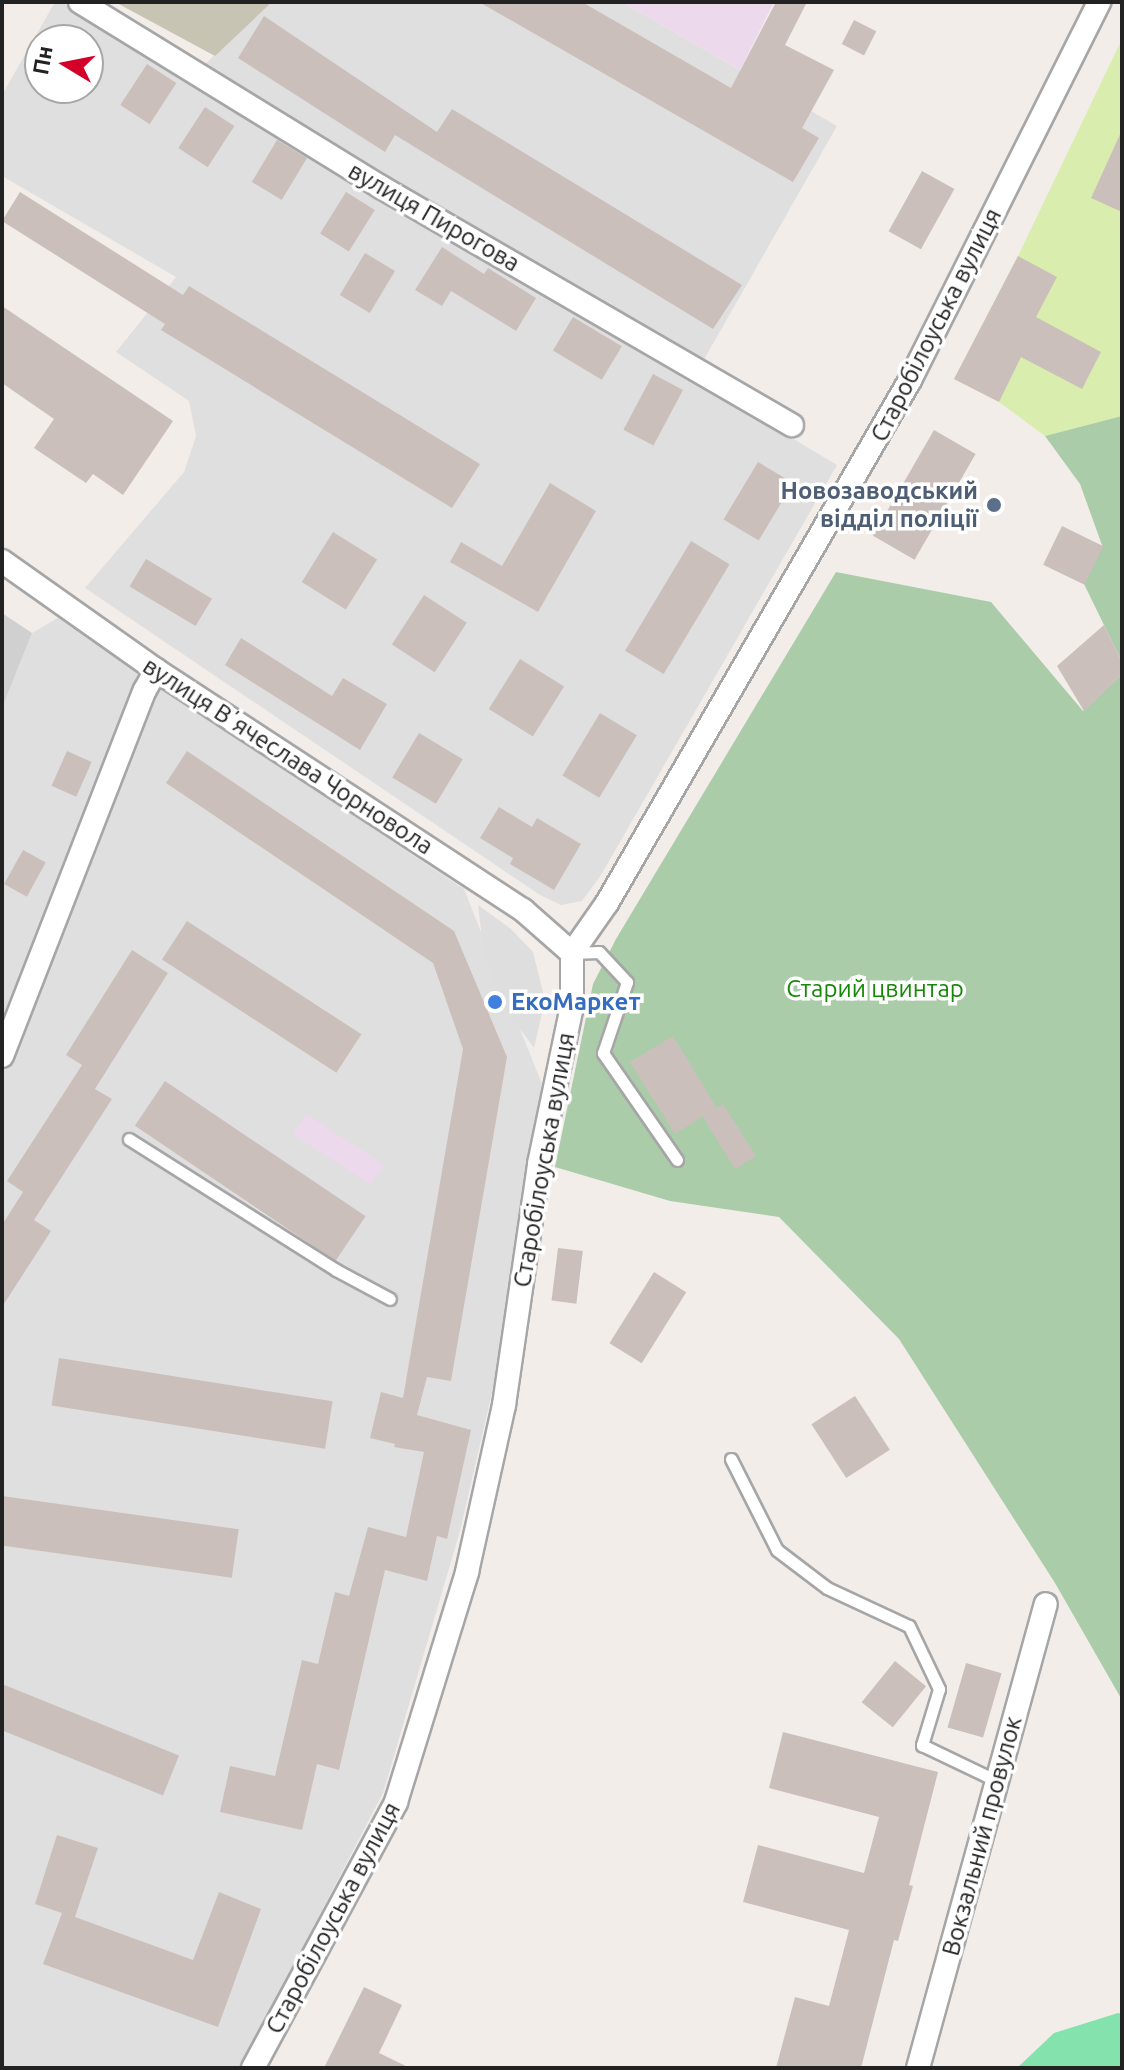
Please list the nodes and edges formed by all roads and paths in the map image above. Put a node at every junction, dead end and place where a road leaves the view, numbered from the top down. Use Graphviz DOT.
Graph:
graph roads {
  1 [pos="80,2"];
  2 [pos="1099,2"];
  3 [pos="792,425"];
  4 [pos="2,561"];
  5 [pos="156,670"];
  6 [pos="572,953"];
  7 [pos="2,1056"];
  8 [pos="129,1139"];
  9 [pos="677,1160"];
  10 [pos="390,1299"];
  11 [pos="731,1459"];
  12 [pos="1046,1604"];
  13 [pos="997,1781"];
  14 [pos="253,2068"];
  15 [pos="918,2068"];
  1 -- 3 [label="street, вулиця Пирогова"];
  2 -- 6 [label="street, Старобілоуська вулиця"];
  4 -- 5 [label="street, вулиця Вʼячеслава Чорновола"];
  5 -- 6 [label="street, вулиця Вʼячеслава Чорновола"];
  5 -- 7 [label="street"];
  6 -- 9 [label="lane"];
  6 -- 14 [label="street, Старобілоуська вулиця"];
  8 -- 10 [label="lane"];
  11 -- 13 [label="lane"];
  12 -- 13 [label="street, Вокзальний провулок"];
  13 -- 15 [label="street, Вокзальний провулок"];
}
